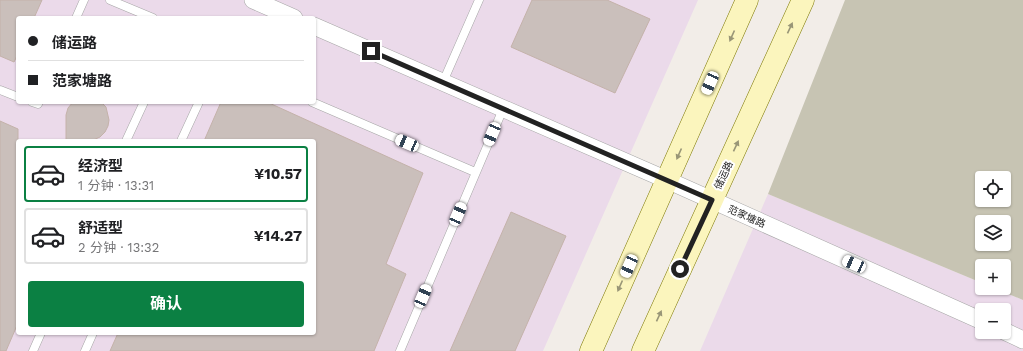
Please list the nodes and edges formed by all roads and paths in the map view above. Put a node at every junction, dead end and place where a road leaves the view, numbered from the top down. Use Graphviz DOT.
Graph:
graph roads {
  1 [pos="84,0"];
  2 [pos="110,0"];
  3 [pos="253,0"];
  4 [pos="479,0"];
  5 [pos="748,0"];
  6 [pos="803,0"];
  7 [pos="77,16"];
  8 [pos="148,16"];
  9 [pos="289,16"];
  10 [pos="316,27"];
  11 [pos="443,82"];
  12 [pos="0,90"];
  13 [pos="16,96"];
  14 [pos="143,104"];
  15 [pos="198,104"];
  16 [pos="316,104"];
  17 [pos="503,109"];
  18 [pos="127,139"];
  19 [pos="182,139"];
  20 [pos="475,172"];
  21 [pos="667,180"];
  22 [pos="712,200"];
  23 [pos="975,318"];
  24 [pos="1011,334"];
  25 [pos="40,335"];
  26 [pos="92,335"];
  27 [pos="1023,340"];
  28 [pos="33,351"];
  29 [pos="85,351"];
  30 [pos="400,351"];
  31 [pos="591,351"];
  32 [pos="643,351"];
  1 -- 7 [label="lane"];
  2 -- 8 [label="lane"];
  3 -- 9 [label="street"];
  4 -- 11 [label="lane"];
  5 -- 21 [label="main road, one-way"];
  22 -- 6 [label="main road, 储运路, one-way"];
  10 -- 11 [label="street, 范家塘路"];
  11 -- 17 [label="street, 范家塘路"];
  12 -- 13 [label="lane"];
  14 -- 18 [label="lane"];
  15 -- 19 [label="lane"];
  16 -- 20 [label="lane"];
  17 -- 20 [label="lane"];
  17 -- 21 [label="street, 范家塘路"];
  20 -- 30 [label="lane"];
  21 -- 22 [label="street, 范家塘路"];
  21 -- 31 [label="main road, one-way"];
  22 -- 23 [label="street, 范家塘路"];
  32 -- 22 [label="main road, 储运路, one-way"];
  24 -- 27 [label="street"];
  25 -- 28 [label="lane"];
  26 -- 29 [label="lane"];
}
